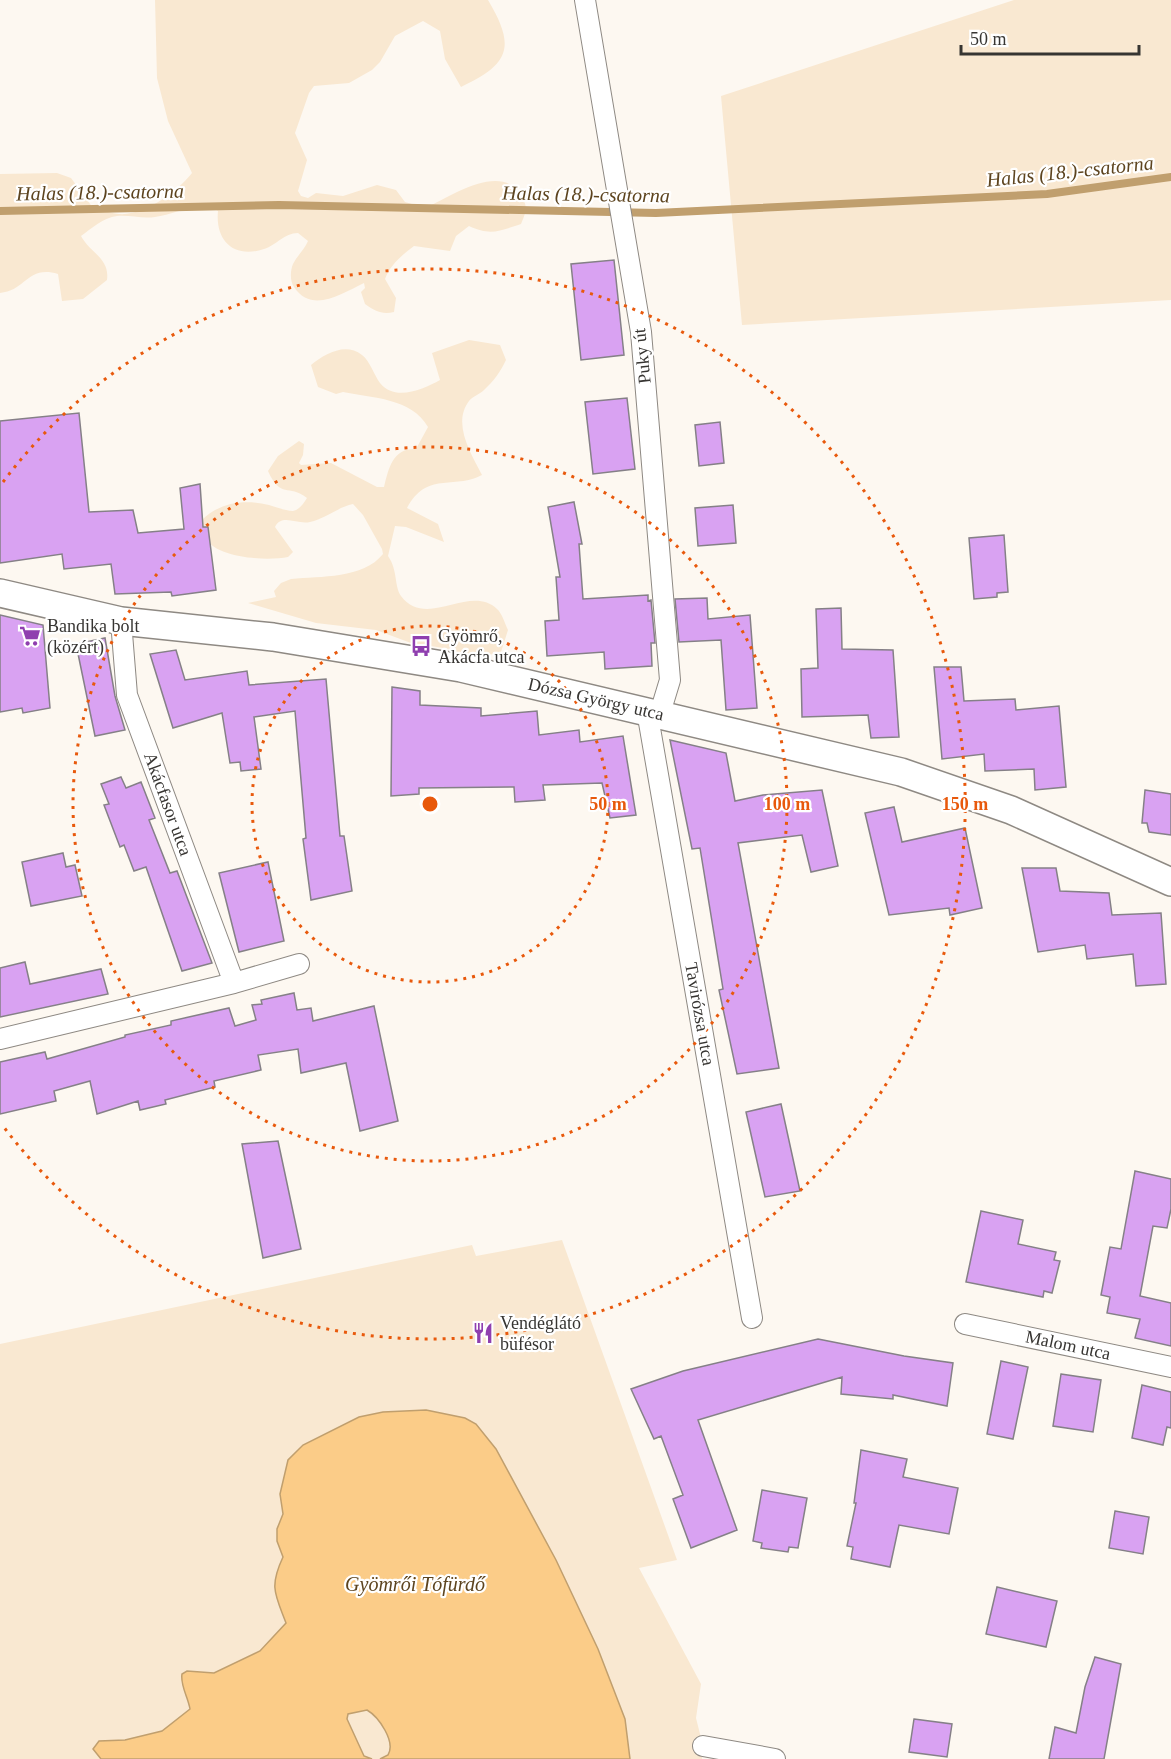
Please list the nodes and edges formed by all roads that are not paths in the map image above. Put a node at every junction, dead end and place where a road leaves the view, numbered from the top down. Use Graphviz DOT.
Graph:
graph roads {
  1 [pos="585,0"];
  2 [pos="0,593"];
  3 [pos="121,621"];
  4 [pos="653,712"];
  5 [pos="1171,882"];
  6 [pos="299,964"];
  7 [pos="234,983"];
  8 [pos="0,1039"];
  9 [pos="752,1318"];
  10 [pos="965,1324"];
  11 [pos="1171,1367"];
  12 [pos="703,1746"];
  13 [pos="775,1759"];
  1 -- 4 [label="street, Puky út"];
  2 -- 3 [label="main road, Dózsa György utca"];
  3 -- 4 [label="main road, Dózsa György utca"];
  3 -- 7 [label="street, Akácfasor utca"];
  4 -- 5 [label="main road, Dózsa György utca"];
  4 -- 9 [label="street, Tavirózsa utca"];
  6 -- 7 [label="street"];
  7 -- 8 [label="street"];
  10 -- 11 [label="street, Malom utca"];
  12 -- 13 [label="street"];
}
